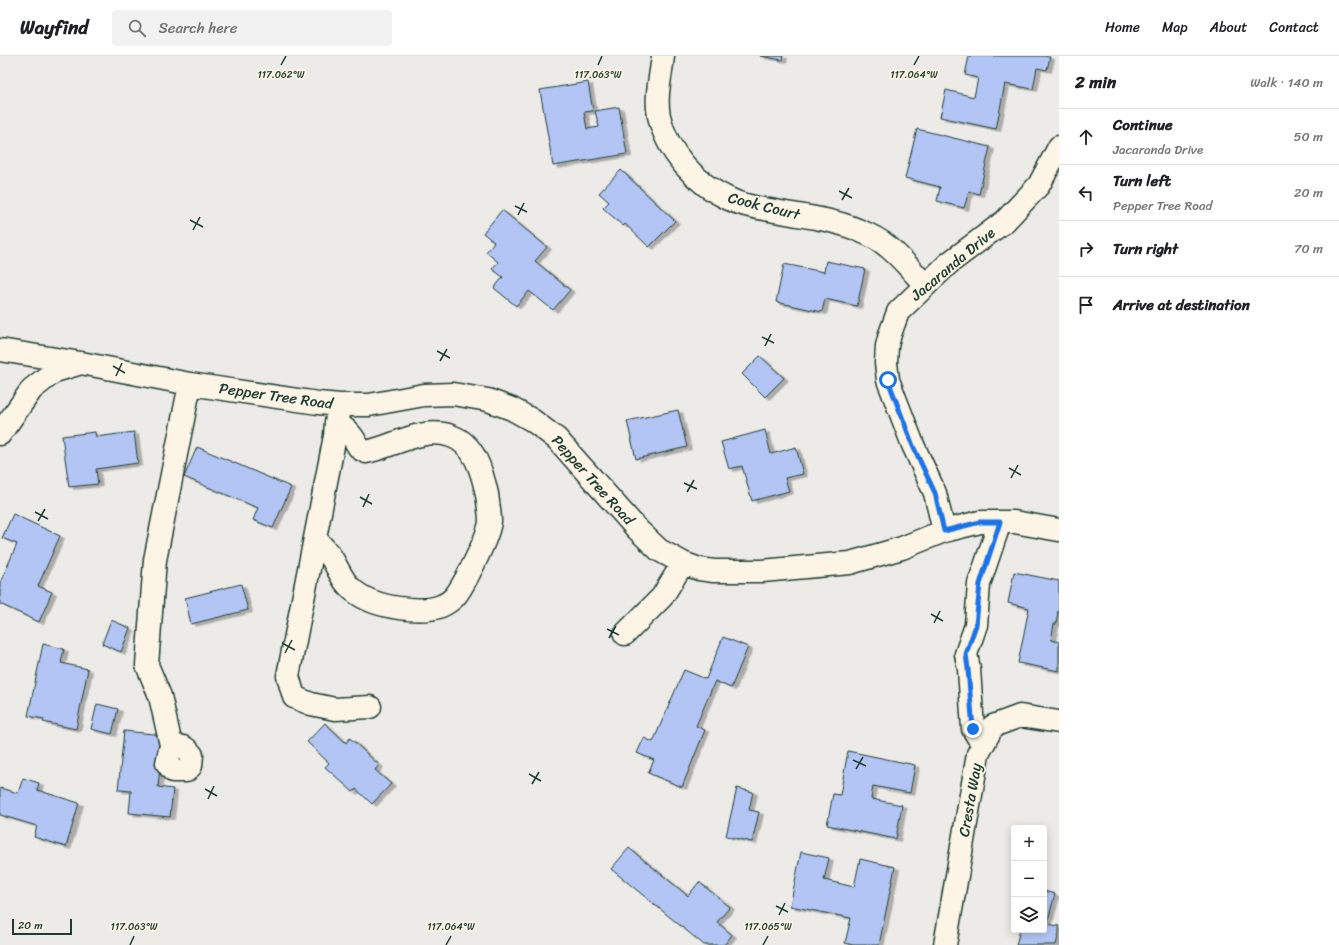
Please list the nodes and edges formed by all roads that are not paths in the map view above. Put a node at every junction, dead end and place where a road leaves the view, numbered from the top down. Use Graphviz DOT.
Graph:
graph roads {
  1 [pos="663,56"];
  2 [pos="1059,147"];
  3 [pos="925,285"];
  4 [pos="0,350"];
  5 [pos="81,363"];
  6 [pos="190,384"];
  7 [pos="338,414"];
  8 [pos="0,434"];
  9 [pos="1000,522"];
  10 [pos="1059,530"];
  11 [pos="944,531"];
  12 [pos="315,538"];
  13 [pos="682,563"];
  14 [pos="625,634"];
  15 [pos="370,707"];
  16 [pos="1059,722"];
  17 [pos="171,745"];
  18 [pos="983,745"];
  19 [pos="945,945"];
  1 -- 3 [label="street, Cook Court"];
  2 -- 3 [label="street, Jacaranda Drive"];
  3 -- 11 [label="street, Jacaranda Drive"];
  4 -- 5 [label="street, Pepper Tree Road"];
  5 -- 6 [label="street, Pepper Tree Road"];
  5 -- 8 [label="street"];
  6 -- 7 [label="street, Pepper Tree Road"];
  6 -- 17 [label="street"];
  7 -- 12 [label="street"];
  7 -- 12 [label="street"];
  7 -- 13 [label="street, Pepper Tree Road"];
  9 -- 10 [label="street, Pepper Tree Road"];
  9 -- 11 [label="street, Pepper Tree Road"];
  9 -- 18 [label="street"];
  11 -- 13 [label="street, Pepper Tree Road"];
  12 -- 15 [label="street"];
  13 -- 14 [label="street"];
  16 -- 18 [label="street, Cresta Way"];
  18 -- 19 [label="street, Cresta Way"];
}
